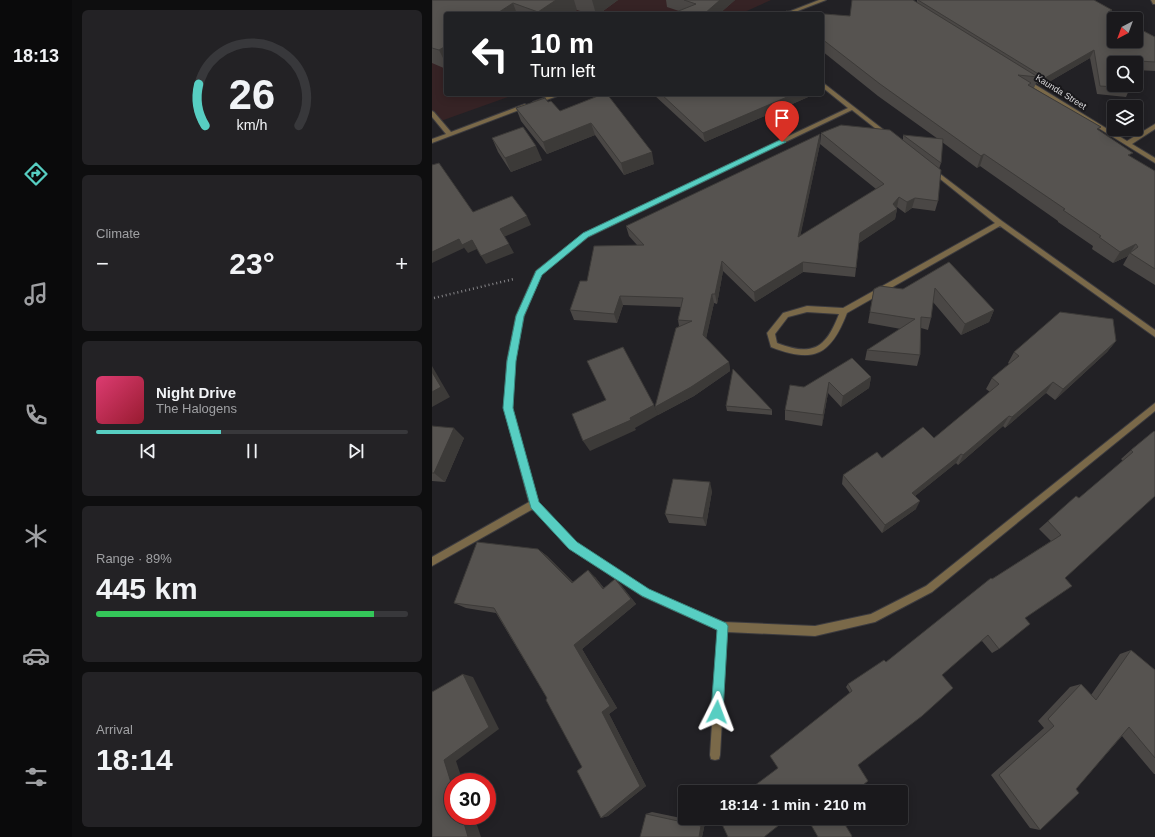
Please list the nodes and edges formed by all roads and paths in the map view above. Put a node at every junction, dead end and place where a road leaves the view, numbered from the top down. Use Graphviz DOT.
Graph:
graph roads {
  1 [pos="821,0"];
  2 [pos="1153,0"];
  3 [pos="1155,4"];
  4 [pos="790,12"];
  5 [pos="1019,76"];
  6 [pos="824,86"];
  7 [pos="554,96"];
  8 [pos="852,108"];
  9 [pos="432,113"];
  10 [pos="1155,126"];
  11 [pos="449,133"];
  12 [pos="432,140"];
  13 [pos="895,142"];
  14 [pos="1127,144"];
  15 [pos="1155,161"];
  16 [pos="926,165"];
  17 [pos="1000,222"];
  18 [pos="538,273"];
  19 [pos="434,298"];
  20 [pos="844,311"];
  21 [pos="1155,334"];
  22 [pos="1155,406"];
  23 [pos="534,504"];
  24 [pos="432,562"];
  25 [pos="723,626"];
  26 [pos="715,756"];
  1 -- 4 [label="street"];
  2 -- 3 [label="street"];
  5 -- 14 [label="street, Kaunda Street"];
  6 -- 8 [label="street"];
  7 -- 11 [label="street"];
  8 -- 13 [label="street"];
  8 -- 18 [label="street"];
  9 -- 11 [label="street"];
  10 -- 14 [label="street"];
  11 -- 12 [label="street"];
  14 -- 15 [label="street, Kaunda Street"];
  16 -- 17 [label="street"];
  17 -- 20 [label="street"];
  17 -- 21 [label="street"];
  18 -- 19 [label="path"];
  18 -- 23 [label="street"];
  20 -- 20 [label="street"];
  22 -- 25 [label="street"];
  23 -- 24 [label="street"];
  23 -- 25 [label="street"];
  25 -- 26 [label="street"];
}
